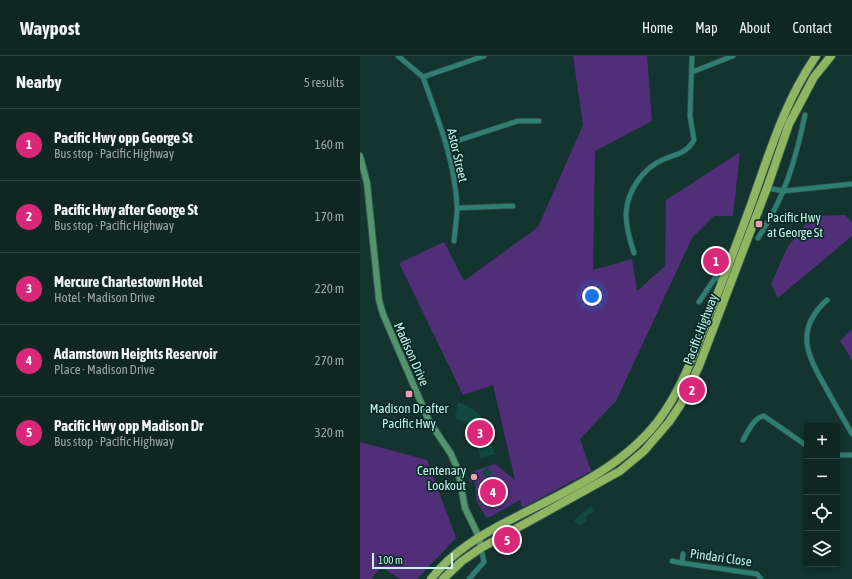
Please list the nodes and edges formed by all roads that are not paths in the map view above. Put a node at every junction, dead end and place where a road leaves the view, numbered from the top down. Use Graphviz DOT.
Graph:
graph roads {
  1 [pos="398,56"];
  2 [pos="484,56"];
  3 [pos="692,56"];
  4 [pos="733,56"];
  5 [pos="816,56"];
  6 [pos="831,56"];
  7 [pos="692,72"];
  8 [pos="423,77"];
  9 [pos="805,115"];
  10 [pos="539,121"];
  11 [pos="447,144"];
  12 [pos="360,156"];
  13 [pos="852,184"];
  14 [pos="767,188"];
  15 [pos="784,191"];
  16 [pos="513,206"];
  17 [pos="457,208"];
  18 [pos="758,238"];
  19 [pos="454,241"];
  20 [pos="634,253"];
  21 [pos="723,280"];
  22 [pos="827,300"];
  23 [pos="699,302"];
  24 [pos="852,434"];
  25 [pos="743,440"];
  26 [pos="804,444"];
  27 [pos="840,455"];
  28 [pos="852,455"];
  29 [pos="479,537"];
  30 [pos="481,548"];
  31 [pos="683,554"];
  32 [pos="672,561"];
  33 [pos="682,563"];
  34 [pos="430,579"];
  35 [pos="443,579"];
  36 [pos="469,579"];
  37 [pos="761,579"];
  1 -- 8 [label="street"];
  2 -- 8 [label="street"];
  3 -- 7 [label="street"];
  4 -- 7 [label="street"];
  5 -- 21 [label="highway, Pacific Highway"];
  6 -- 14 [label="highway, Pacific Highway"];
  7 -- 20 [label="street"];
  8 -- 11 [label="street, Astor Street"];
  9 -- 15 [label="street"];
  10 -- 11 [label="street"];
  11 -- 17 [label="street, Astor Street"];
  12 -- 29 [label="main road, Madison Drive"];
  13 -- 15 [label="street"];
  14 -- 15 [label="street"];
  14 -- 30 [label="highway, Pacific Highway"];
  15 -- 18 [label="street"];
  16 -- 17 [label="street"];
  17 -- 19 [label="street, Astor Street"];
  21 -- 23 [label="street, Pacific Highway"];
  21 -- 29 [label="highway, Pacific Highway"];
  22 -- 24 [label="street"];
  25 -- 26 [label="street"];
  27 -- 28 [label="street"];
  29 -- 30 [label="main road, Madison Drive"];
  29 -- 34 [label="highway, Pacific Highway"];
  30 -- 35 [label="highway, Pacific Highway"];
  30 -- 36 [label="street"];
  31 -- 33 [label="street, Pindari Close"];
  32 -- 33 [label="street, Pindari Close"];
  33 -- 37 [label="street, Pindari Close"];
}
